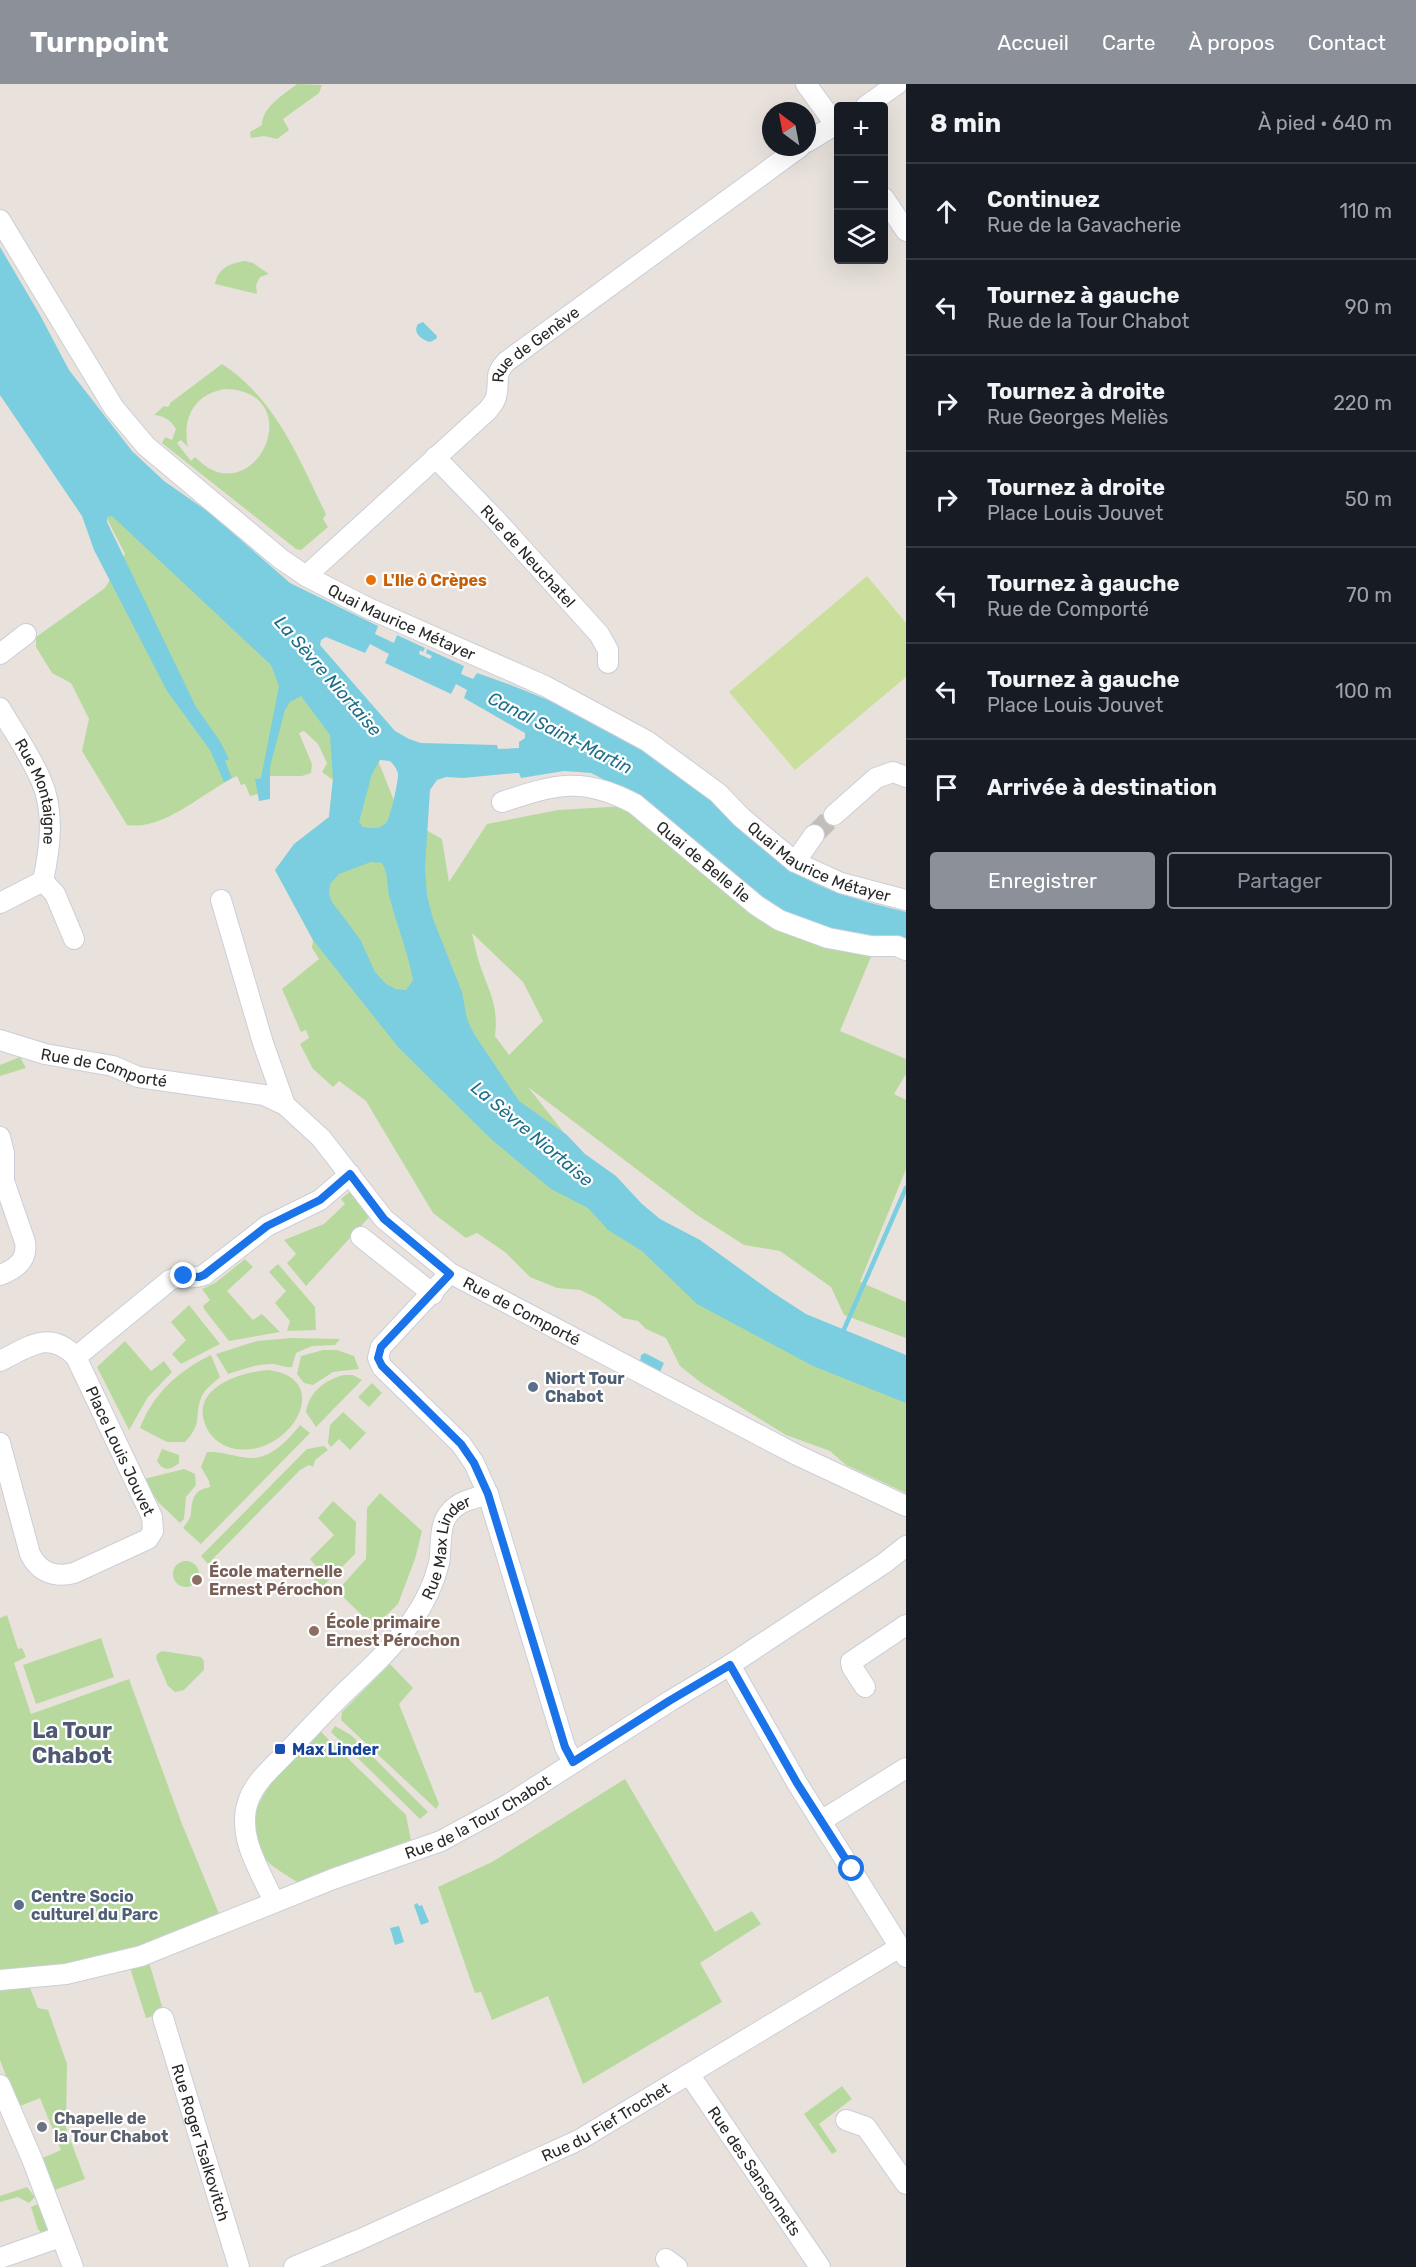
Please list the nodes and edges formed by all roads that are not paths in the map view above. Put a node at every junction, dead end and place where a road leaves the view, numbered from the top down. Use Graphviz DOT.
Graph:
graph roads {
  1 [pos="807,84"];
  2 [pos="897,84"];
  3 [pos="872,102"];
  4 [pos="834,120"];
  5 [pos="834,127"];
  6 [pos="816,137"];
  7 [pos="788,156"];
  8 [pos="888,204"];
  9 [pos="0,220"];
  10 [pos="906,231"];
  11 [pos="435,458"];
  12 [pos="306,576"];
  13 [pos="26,634"];
  14 [pos="0,654"];
  15 [pos="608,663"];
  16 [pos="0,708"];
  17 [pos="906,777"];
  18 [pos="502,802"];
  19 [pos="834,815"];
  20 [pos="814,835"];
  21 [pos="795,862"];
  22 [pos="44,881"];
  23 [pos="221,900"];
  24 [pos="906,900"];
  25 [pos="0,903"];
  26 [pos="74,939"];
  27 [pos="906,950"];
  28 [pos="0,1040"];
  29 [pos="285,1105"];
  30 [pos="0,1137"];
  31 [pos="350,1174"];
  32 [pos="362,1237"];
  33 [pos="450,1274"];
  34 [pos="0,1275"];
  35 [pos="433,1294"];
  36 [pos="76,1358"];
  37 [pos="0,1361"];
  38 [pos="0,1443"];
  39 [pos="488,1494"];
  40 [pos="906,1506"];
  41 [pos="906,1546"];
  42 [pos="906,1625"];
  43 [pos="730,1665"];
  44 [pos="865,1688"];
  45 [pos="573,1762"];
  46 [pos="906,1768"];
  47 [pos="820,1821"];
  48 [pos="274,1902"];
  49 [pos="903,1952"];
  50 [pos="0,1980"];
  51 [pos="163,2018"];
  52 [pos="689,2074"];
  53 [pos="0,2085"];
  54 [pos="846,2120"];
  55 [pos="906,2184"];
  56 [pos="60,2236"];
  57 [pos="0,2258"];
  58 [pos="73,2267"];
  59 [pos="239,2267"];
  60 [pos="294,2267"];
  61 [pos="820,2267"];
  1 -- 4 [label="street"];
  2 -- 3 [label="street"];
  5 -- 6 [label="street"];
  7 -- 11 [label="street, Rue de Genève"];
  8 -- 10 [label="street"];
  9 -- 12 [label="street, Quai Maurice Métayer"];
  11 -- 12 [label="street, Rue de Genève"];
  11 -- 15 [label="street, Rue de Neuchatel"];
  12 -- 21 [label="street, Quai Maurice Métayer"];
  13 -- 14 [label="street"];
  16 -- 22 [label="street, Rue Montaigne"];
  17 -- 19 [label="street"];
  18 -- 27 [label="street, Quai de Belle Île"];
  20 -- 21 [label="street"];
  21 -- 24 [label="street, Quai Maurice Métayer"];
  22 -- 25 [label="street"];
  22 -- 26 [label="street"];
  23 -- 29 [label="street"];
  28 -- 29 [label="street, Rue de Comporté"];
  29 -- 31 [label="street, Rue de Comporté"];
  30 -- 34 [label="street"];
  31 -- 33 [label="street, Rue de Comporté"];
  31 -- 36 [label="street"];
  32 -- 35 [label="street"];
  33 -- 35 [label="street"];
  33 -- 40 [label="street, Rue de Comporté"];
  35 -- 39 [label="street"];
  36 -- 37 [label="street"];
  36 -- 38 [label="street, Place Louis Jouvet"];
  39 -- 45 [label="street"];
  39 -- 48 [label="street, Rue Max Linder"];
  41 -- 43 [label="street, Rue de la Tour Chabot"];
  42 -- 44 [label="street"];
  43 -- 45 [label="street, Rue de la Tour Chabot"];
  43 -- 47 [label="street"];
  45 -- 48 [label="street, Rue de la Tour Chabot"];
  46 -- 47 [label="street"];
  47 -- 49 [label="street"];
  48 -- 50 [label="street, Rue de la Tour Chabot"];
  49 -- 52 [label="street, Rue du Fief Trochet"];
  51 -- 59 [label="street, Rue Roger Tsalkovitch"];
  52 -- 60 [label="street, Rue du Fief Trochet"];
  52 -- 61 [label="street, Rue des Sansonnets"];
  53 -- 56 [label="street"];
  54 -- 55 [label="street"];
  56 -- 57 [label="street"];
  56 -- 58 [label="street"];
}
